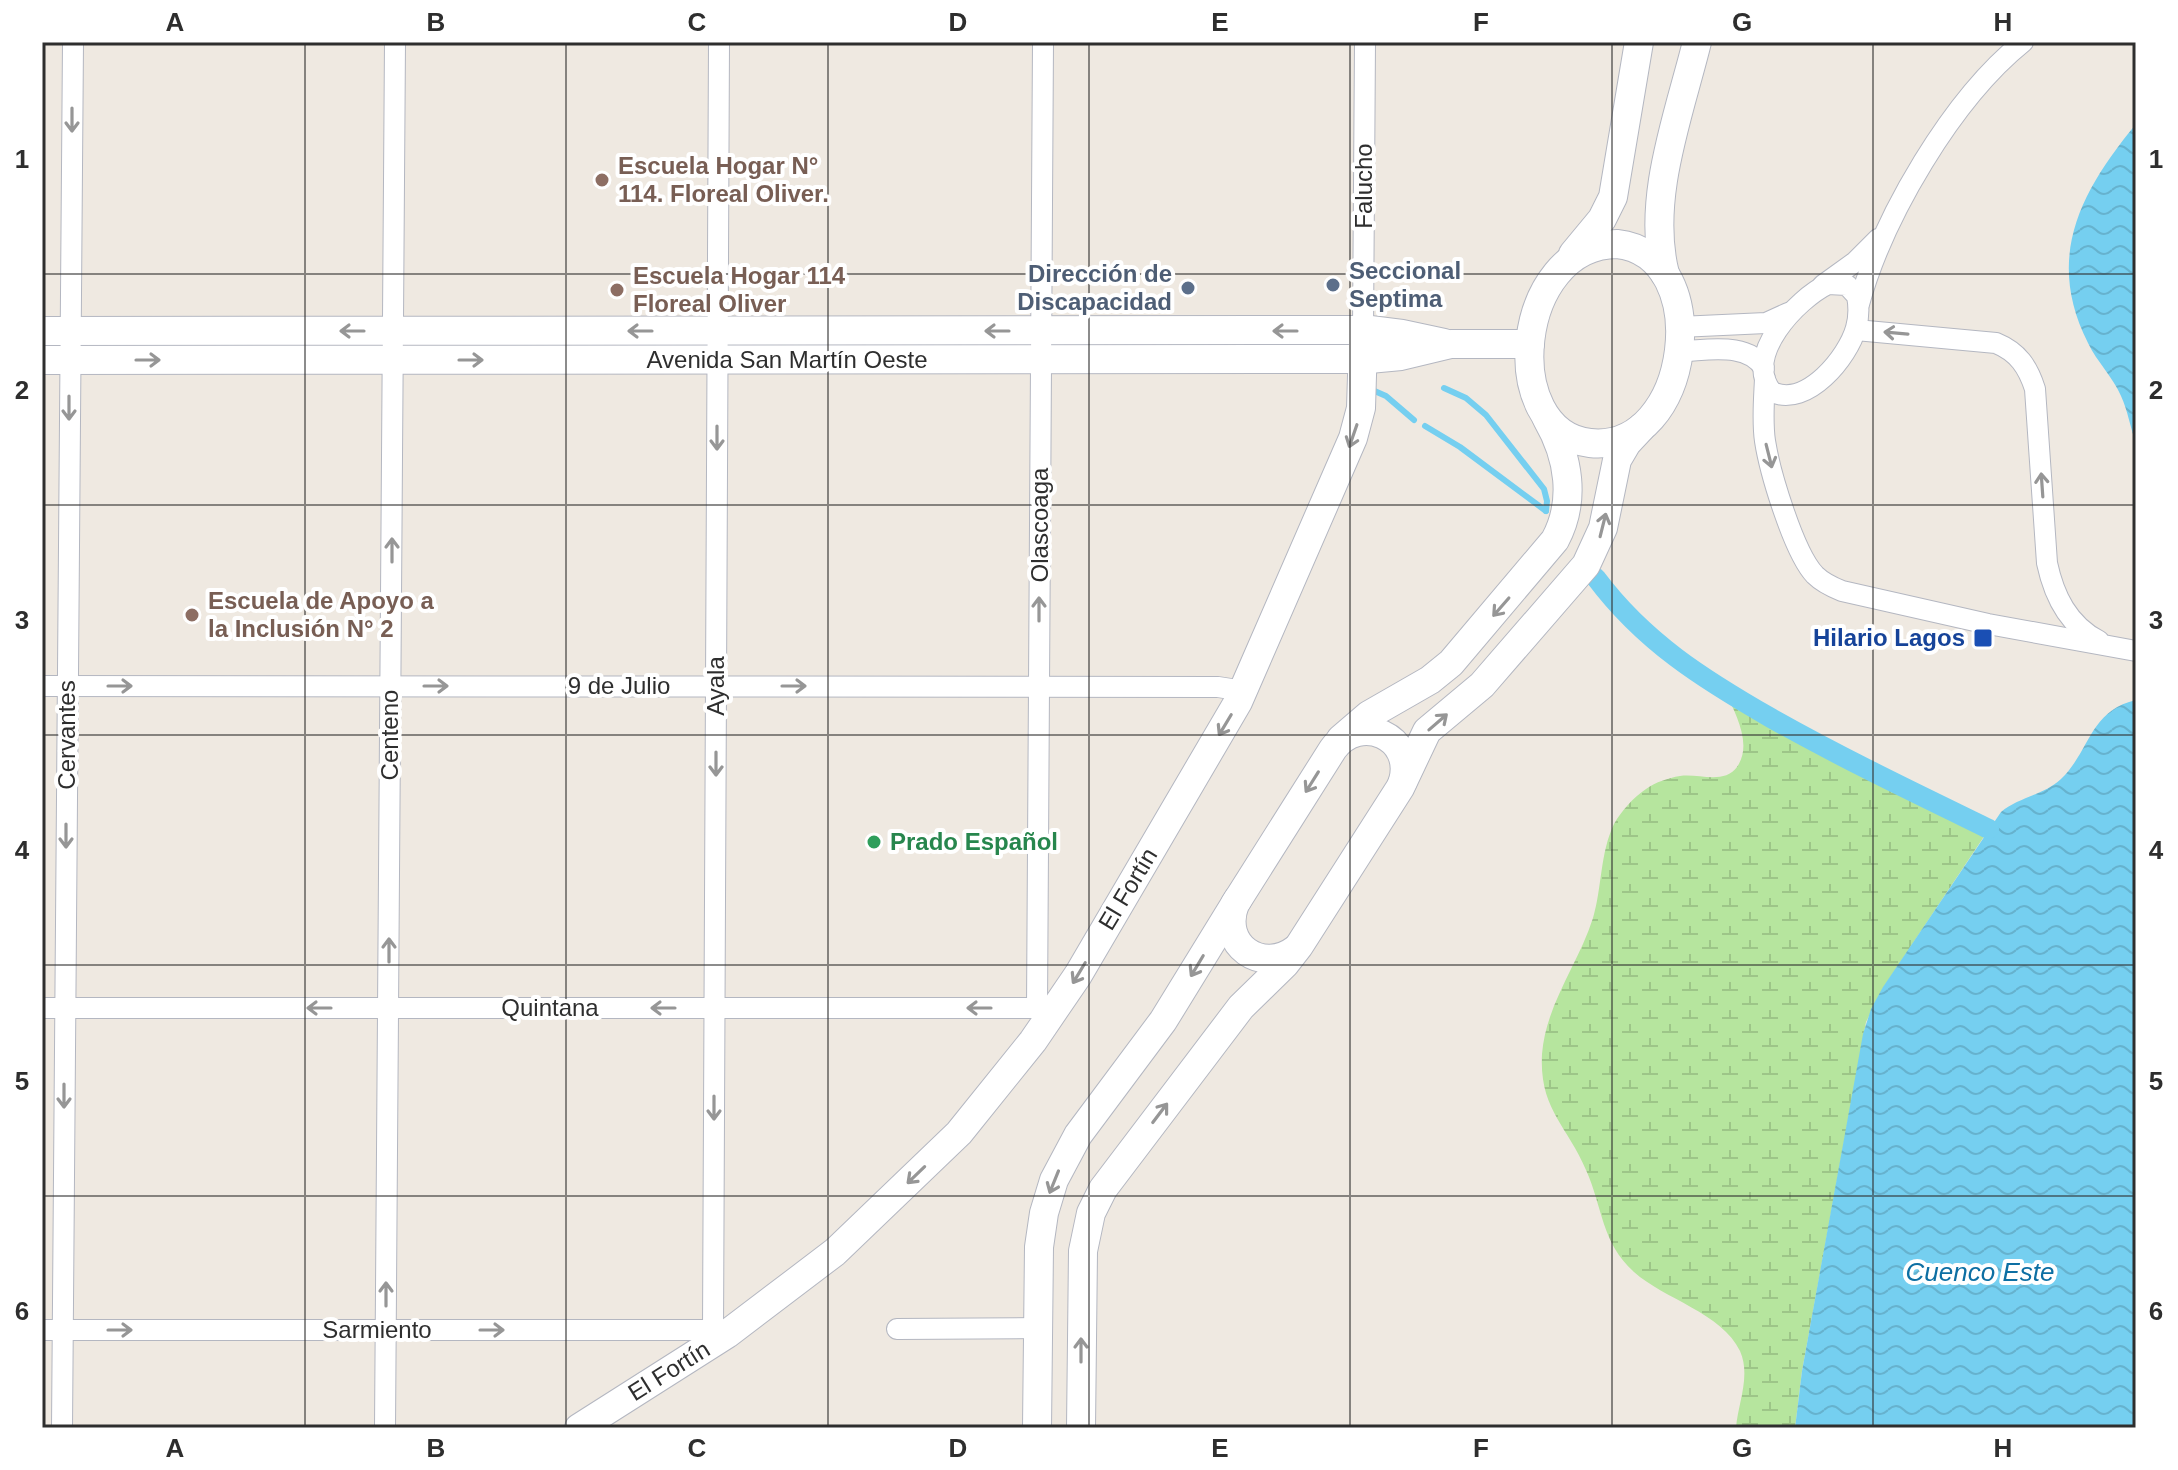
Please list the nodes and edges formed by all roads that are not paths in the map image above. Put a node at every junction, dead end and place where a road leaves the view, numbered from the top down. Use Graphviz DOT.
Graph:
graph roads {
  1 [pos="73,42"];
  2 [pos="395,42"];
  3 [pos="719,42"];
  4 [pos="1043,42"];
  5 [pos="1365,42"];
  6 [pos="1639,42"];
  7 [pos="1697,42"];
  8 [pos="2023,42"];
  9 [pos="1884,233"];
  10 [pos="1565,263"];
  11 [pos="1665,275"];
  12 [pos="1817,290"];
  13 [pos="1859,304"];
  14 [pos="1792,311"];
  15 [pos="1363,330"];
  16 [pos="1856,330"];
  17 [pos="56,331"];
  18 [pos="393,331"];
  19 [pos="718,331"];
  20 [pos="1041,331"];
  21 [pos="1679,339"];
  22 [pos="1451,344"];
  23 [pos="1530,344"];
  24 [pos="1041,359"];
  25 [pos="1363,359"];
  26 [pos="56,360"];
  27 [pos="393,360"];
  28 [pos="717,360"];
  29 [pos="1764,373"];
  30 [pos="1545,415"];
  31 [pos="1641,428"];
  32 [pos="1524,579"];
  33 [pos="1553,604"];
  34 [pos="2110,646"];
  35 [pos="2136,651"];
  36 [pos="42,686"];
  37 [pos="67,686"];
  38 [pos="391,686"];
  39 [pos="716,686"];
  40 [pos="1039,687"];
  41 [pos="1244,691"];
  42 [pos="1341,739"];
  43 [pos="1400,788"];
  44 [pos="1238,899"];
  45 [pos="1299,946"];
  46 [pos="42,1008"];
  47 [pos="65,1008"];
  48 [pos="388,1008"];
  49 [pos="714,1008"];
  50 [pos="1047,1008"];
  51 [pos="1038,1328"];
  52 [pos="897,1329"];
  53 [pos="52,1330"];
  54 [pos="386,1330"];
  55 [pos="716,1334"];
  56 [pos="62,1428"];
  57 [pos="385,1428"];
  58 [pos="579,1428"];
  59 [pos="1037,1428"];
  60 [pos="1081,1428"];
  1 -- 17 [label="street, Cervantes, one-way"];
  2 -- 18 [label="street, Centeno"];
  3 -- 19 [label="street, Ayala"];
  4 -- 20 [label="street, Olascoaga"];
  5 -- 15 [label="street, Falucho"];
  6 -- 10 [label="main road"];
  7 -- 11 [label="main road"];
  8 -- 9 [label="street"];
  9 -- 12 [label="street"];
  9 -- 13 [label="street"];
  10 -- 11 [label="main road"];
  10 -- 23 [label="main road"];
  11 -- 21 [label="main road"];
  12 -- 13 [label="street"];
  12 -- 14 [label="street"];
  13 -- 16 [label="street"];
  14 -- 21 [label="street"];
  14 -- 29 [label="street"];
  15 -- 20 [label="main road, Avenida San Martín Oeste, one-way"];
  15 -- 22 [label="main road, Avenida San Martín Oeste"];
  15 -- 25 [label="main road, El Fortín"];
  16 -- 29 [label="street"];
  34 -- 16 [label="street, one-way"];
  18 -- 17 [label="main road, Avenida San Martín Oeste, one-way"];
  17 -- 26 [label="street, Cervantes"];
  19 -- 18 [label="main road, Avenida San Martín Oeste, one-way"];
  18 -- 27 [label="street, Centeno"];
  20 -- 19 [label="main road, Avenida San Martín Oeste, one-way"];
  19 -- 28 [label="street, Ayala"];
  20 -- 24 [label="street, Olascoaga"];
  21 -- 29 [label="street"];
  21 -- 31 [label="main road"];
  22 -- 23 [label="main road, Avenida San Martín Oeste"];
  22 -- 25 [label="main road, Avenida San Martín Oeste"];
  23 -- 30 [label="main road"];
  24 -- 25 [label="main road, Avenida San Martín Oeste"];
  24 -- 28 [label="main road, Avenida San Martín Oeste"];
  40 -- 24 [label="street, Olascoaga, one-way"];
  25 -- 41 [label="main road, El Fortín, one-way"];
  26 -- 27 [label="main road, Avenida San Martín Oeste, one-way"];
  26 -- 37 [label="street, Cervantes, one-way"];
  27 -- 28 [label="main road, Avenida San Martín Oeste, one-way"];
  38 -- 27 [label="street, Centeno, one-way"];
  28 -- 39 [label="street, Ayala, one-way"];
  29 -- 34 [label="street, one-way"];
  30 -- 31 [label="main road"];
  30 -- 32 [label="main road"];
  33 -- 31 [label="main road, one-way"];
  32 -- 33 [label="main road"];
  32 -- 42 [label="main road, one-way"];
  43 -- 33 [label="main road, one-way"];
  34 -- 35 [label="street"];
  36 -- 37 [label="street, 9 de Julio"];
  37 -- 38 [label="street, 9 de Julio, one-way"];
  37 -- 47 [label="street, Cervantes, one-way"];
  38 -- 39 [label="street, 9 de Julio, one-way"];
  48 -- 38 [label="street, Centeno, one-way"];
  39 -- 40 [label="street, 9 de Julio, one-way"];
  39 -- 49 [label="street, Ayala, one-way"];
  40 -- 41 [label="street, 9 de Julio"];
  40 -- 50 [label="street, Olascoaga"];
  41 -- 50 [label="main road, El Fortín, one-way"];
  42 -- 43 [label="main road"];
  42 -- 44 [label="main road, one-way"];
  43 -- 45 [label="main road"];
  44 -- 45 [label="main road"];
  44 -- 51 [label="main road, one-way"];
  60 -- 45 [label="main road, one-way"];
  46 -- 47 [label="street, Quintana"];
  48 -- 47 [label="street, Quintana, one-way"];
  47 -- 53 [label="street, Cervantes, one-way"];
  49 -- 48 [label="street, Quintana, one-way"];
  54 -- 48 [label="street, Centeno, one-way"];
  50 -- 49 [label="street, Quintana, one-way"];
  49 -- 55 [label="street, Ayala, one-way"];
  50 -- 55 [label="main road, El Fortín, one-way"];
  51 -- 52 [label="street"];
  51 -- 59 [label="main road"];
  53 -- 54 [label="street, Sarmiento, one-way"];
  53 -- 56 [label="street, Cervantes"];
  54 -- 55 [label="street, Sarmiento, one-way"];
  54 -- 57 [label="street, Centeno"];
  55 -- 58 [label="main road, El Fortín"];
}
